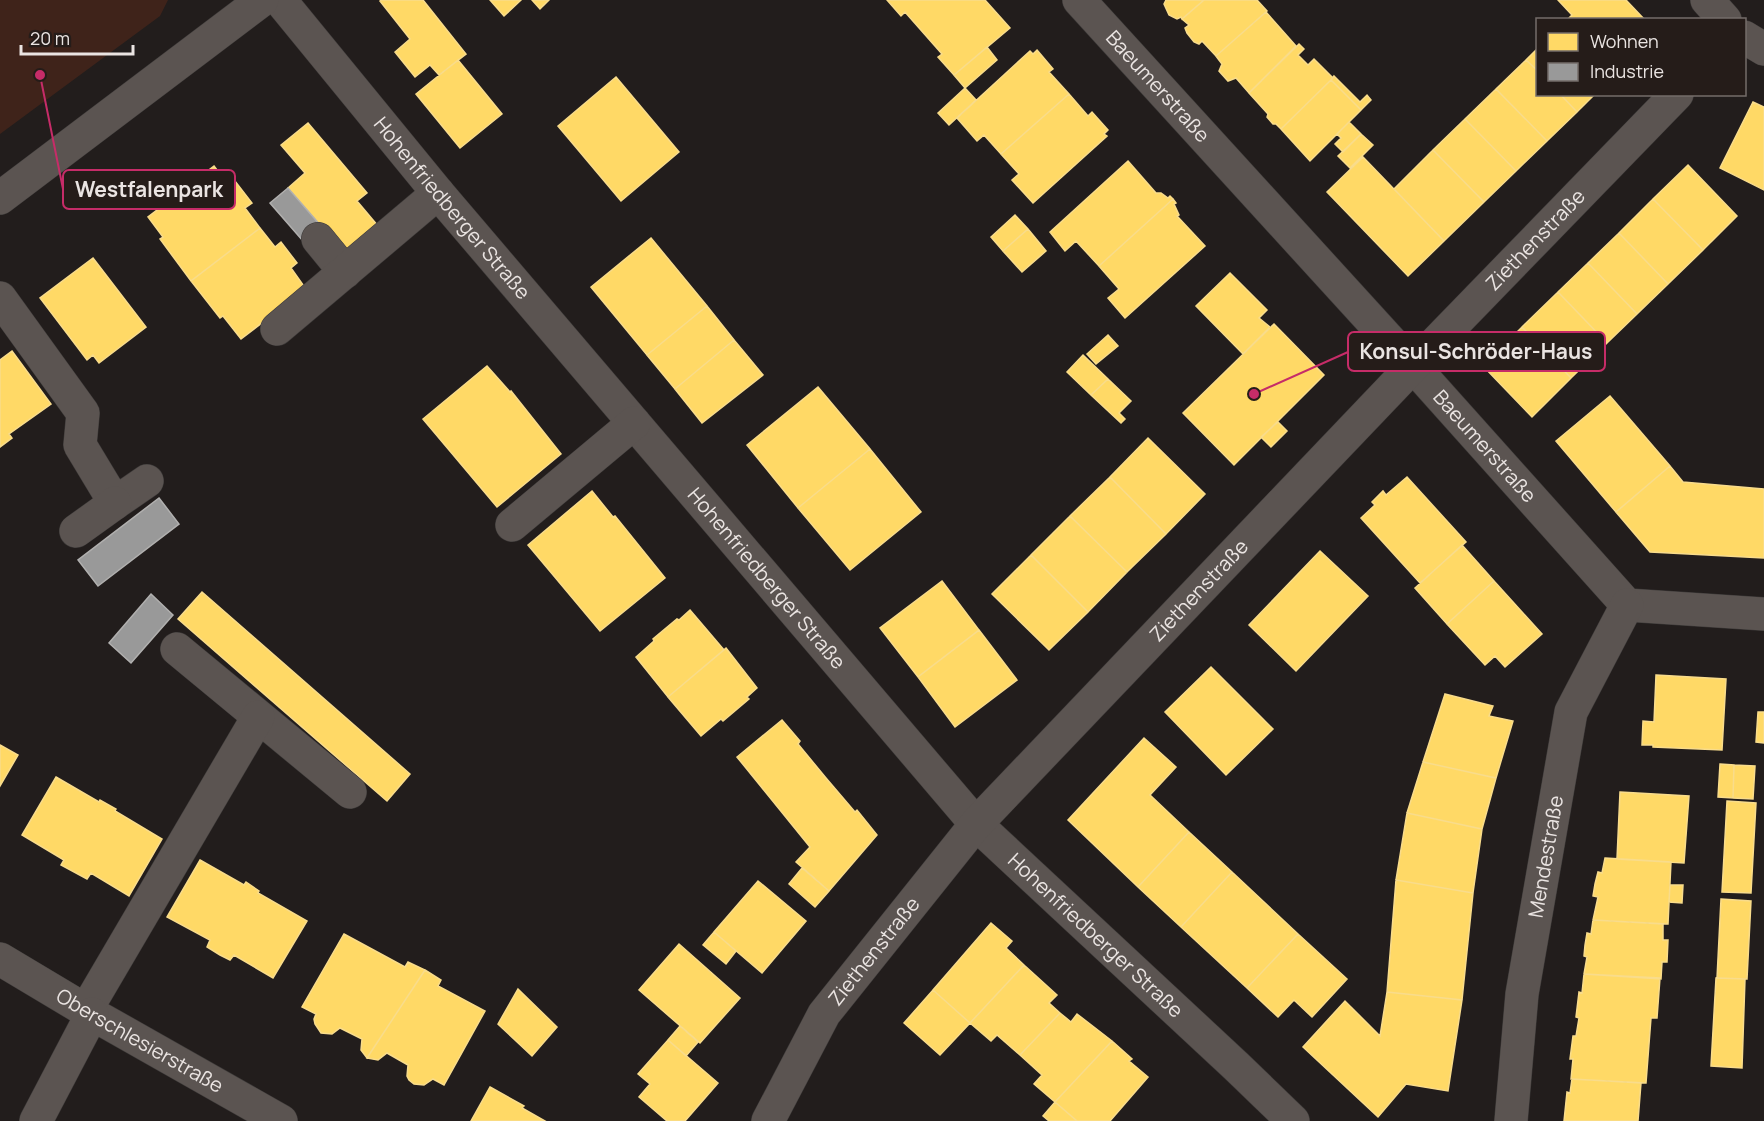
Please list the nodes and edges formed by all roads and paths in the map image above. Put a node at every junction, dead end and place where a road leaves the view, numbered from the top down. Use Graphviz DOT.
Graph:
graph roads {
  1 [pos="262,0"];
  2 [pos="280,0"];
  3 [pos="1079,0"];
  4 [pos="1707,0"];
  5 [pos="1723,18"];
  6 [pos="1746,38"];
  7 [pos="1764,49"];
  8 [pos="1675,96"];
  9 [pos="438,193"];
  10 [pos="0,198"];
  11 [pos="318,239"];
  12 [pos="345,272"];
  13 [pos="0,298"];
  14 [pos="277,329"];
  15 [pos="1413,366"];
  16 [pos="634,423"];
  17 [pos="147,481"];
  18 [pos="116,503"];
  19 [pos="512,525"];
  20 [pos="76,531"];
  21 [pos="1627,605"];
  22 [pos="1764,614"];
  23 [pos="177,649"];
  24 [pos="258,717"];
  25 [pos="350,792"];
  26 [pos="976,824"];
  27 [pos="0,959"];
  28 [pos="89,1012"];
  29 [pos="45,1117"];
  30 [pos="281,1121"];
  31 [pos="768,1121"];
  32 [pos="1293,1121"];
  33 [pos="1511,1121"];
  1 -- 10 [label="street"];
  2 -- 9 [label="street, Hohenfriedberger Straße"];
  3 -- 15 [label="street, Baeumerstraße"];
  4 -- 5 [label="street"];
  6 -- 7 [label="street"];
  8 -- 15 [label="street, Ziethenstraße"];
  9 -- 12 [label="street"];
  9 -- 16 [label="street, Hohenfriedberger Straße"];
  11 -- 12 [label="street"];
  12 -- 14 [label="street"];
  13 -- 18 [label="street"];
  15 -- 21 [label="street, Baeumerstraße"];
  15 -- 26 [label="street, Ziethenstraße"];
  16 -- 19 [label="street"];
  16 -- 26 [label="street, Hohenfriedberger Straße"];
  17 -- 18 [label="street"];
  18 -- 20 [label="street"];
  21 -- 22 [label="street"];
  21 -- 33 [label="street, Mendestraße"];
  23 -- 24 [label="street"];
  24 -- 25 [label="street"];
  24 -- 28 [label="street"];
  26 -- 31 [label="street, Ziethenstraße"];
  26 -- 32 [label="street, Hohenfriedberger Straße"];
  27 -- 28 [label="street, Oberschlesierstraße"];
  28 -- 29 [label="street"];
  28 -- 30 [label="street, Oberschlesierstraße"];
}
